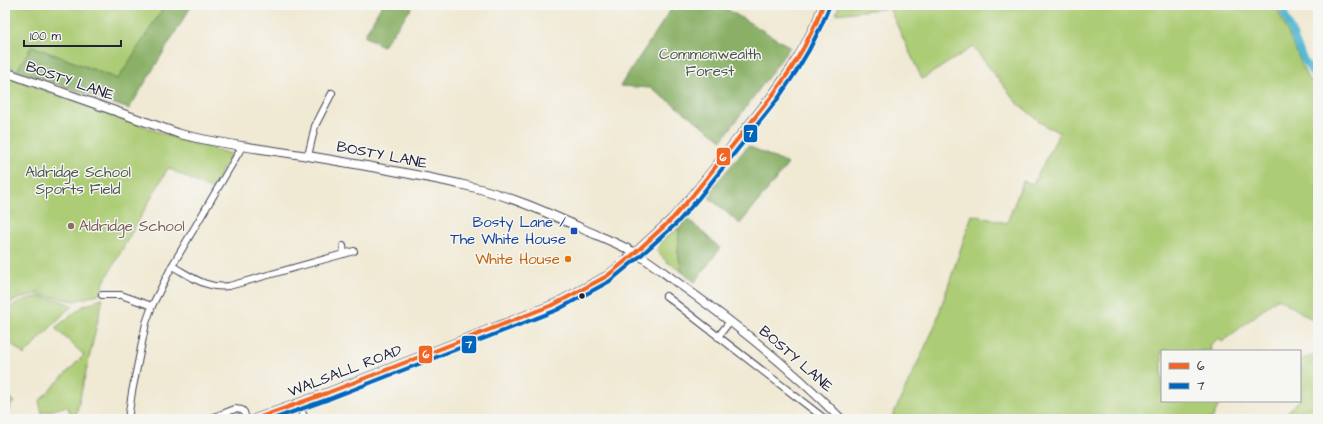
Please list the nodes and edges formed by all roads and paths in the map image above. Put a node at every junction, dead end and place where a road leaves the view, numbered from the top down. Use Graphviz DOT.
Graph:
graph roads {
  1 [pos="822,5"];
  2 [pos="5,72"];
  3 [pos="332,93"];
  4 [pos="242,147"];
  5 [pos="308,156"];
  6 [pos="343,246"];
  7 [pos="354,251"];
  8 [pos="635,253"];
  9 [pos="344,254"];
  10 [pos="172,266"];
  11 [pos="102,295"];
  12 [pos="666,296"];
  13 [pos="152,306"];
  14 [pos="730,321"];
  15 [pos="718,336"];
  16 [pos="299,404"];
  17 [pos="128,419"];
  18 [pos="209,419"];
  19 [pos="246,419"];
  20 [pos="254,419"];
  21 [pos="305,419"];
  22 [pos="825,419"];
  23 [pos="841,419"];
  1 -- 8 [label="main road, WALSALL ROAD"];
  2 -- 4 [label="main road, BOSTY LANE"];
  3 -- 5 [label="street"];
  4 -- 5 [label="main road, BOSTY LANE"];
  4 -- 10 [label="street"];
  5 -- 8 [label="main road, BOSTY LANE"];
  6 -- 9 [label="street"];
  7 -- 9 [label="street"];
  8 -- 14 [label="main road, BOSTY LANE"];
  8 -- 16 [label="main road, WALSALL ROAD"];
  9 -- 10 [label="street"];
  10 -- 13 [label="street"];
  11 -- 13 [label="street"];
  12 -- 15 [label="street, BOSTY LANE"];
  13 -- 17 [label="street"];
  14 -- 15 [label="street"];
  14 -- 23 [label="main road, BOSTY LANE"];
  15 -- 22 [label="street, BOSTY LANE"];
  16 -- 20 [label="main road, WALSALL ROAD"];
  16 -- 21 [label="street"];
  18 -- 19 [label="street"];
}
